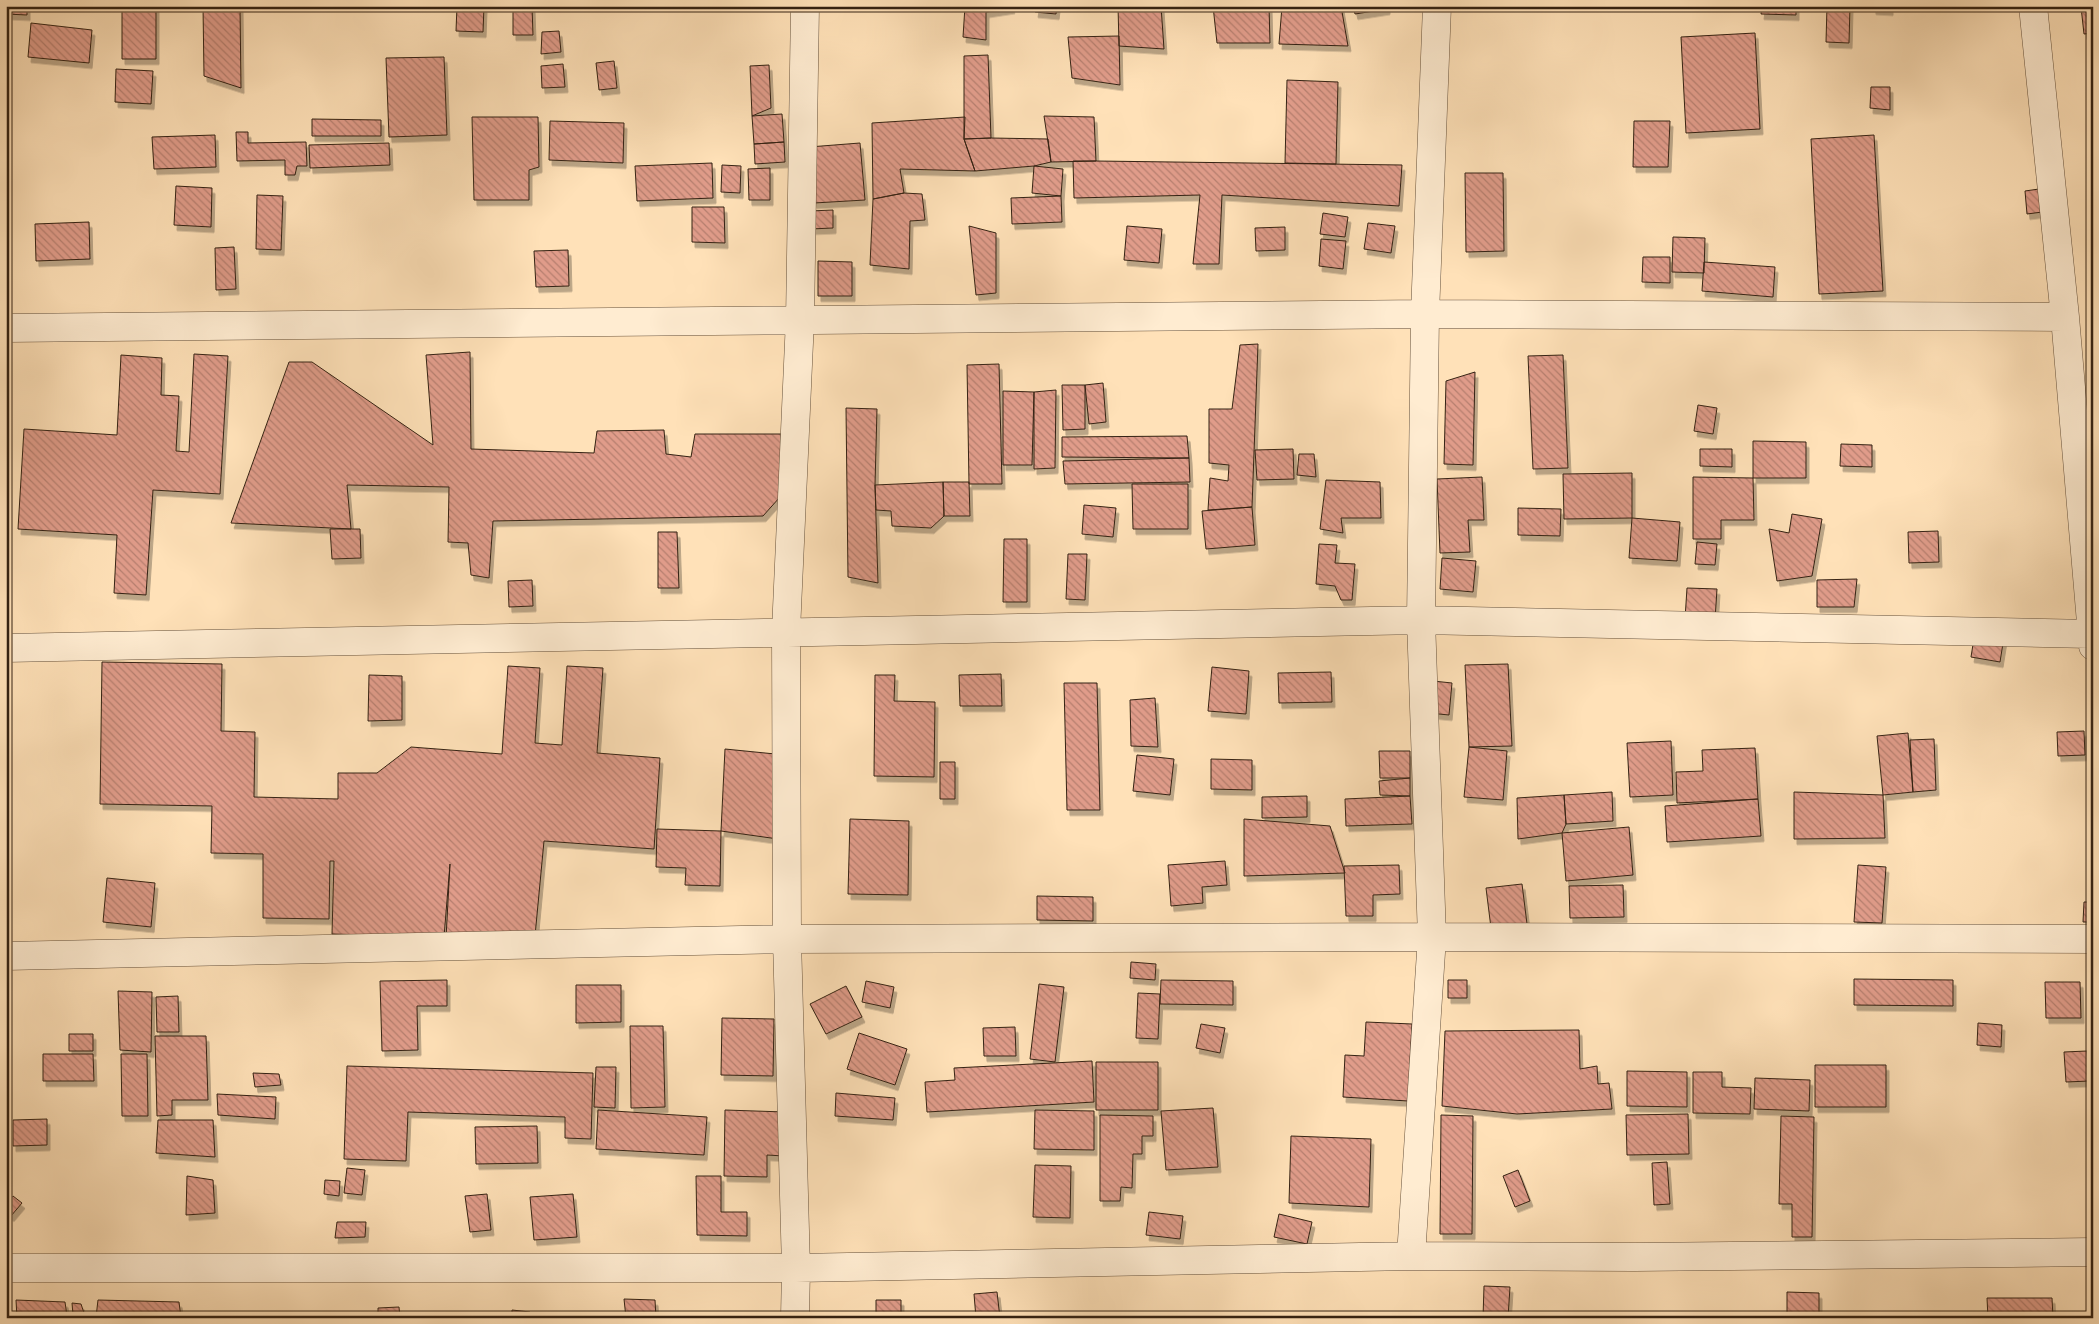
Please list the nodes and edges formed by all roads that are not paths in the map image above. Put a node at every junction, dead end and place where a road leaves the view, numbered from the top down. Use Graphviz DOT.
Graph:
graph roads {
  1 [pos="805,6"];
  2 [pos="1437,6"];
  3 [pos="2033,6"];
  4 [pos="1426,314"];
  5 [pos="2065,317"];
  6 [pos="800,320"];
  7 [pos="6,328"];
  8 [pos="1421,620"];
  9 [pos="786,631"];
  10 [pos="2092,640"];
  11 [pos="6,648"];
  12 [pos="1432,937"];
  13 [pos="787,939"];
  14 [pos="2093,939"];
  15 [pos="6,956"];
  16 [pos="2093,1252"];
  17 [pos="1411,1256"];
  18 [pos="6,1268"];
  19 [pos="796,1268"];
  20 [pos="795,1318"];
  1 -- 6 [label="street"];
  2 -- 4 [label="street"];
  3 -- 5 [label="street"];
  4 -- 5 [label="street"];
  4 -- 6 [label="street"];
  4 -- 8 [label="street"];
  5 -- 10 [label="street"];
  6 -- 7 [label="street"];
  6 -- 9 [label="street"];
  8 -- 9 [label="street"];
  8 -- 10 [label="street"];
  8 -- 12 [label="street"];
  9 -- 11 [label="street"];
  9 -- 13 [label="street"];
  12 -- 13 [label="street"];
  12 -- 14 [label="street"];
  12 -- 17 [label="street"];
  13 -- 15 [label="street"];
  13 -- 19 [label="street"];
  16 -- 17 [label="street"];
  17 -- 19 [label="street"];
  18 -- 19 [label="street"];
  19 -- 20 [label="street"];
}
